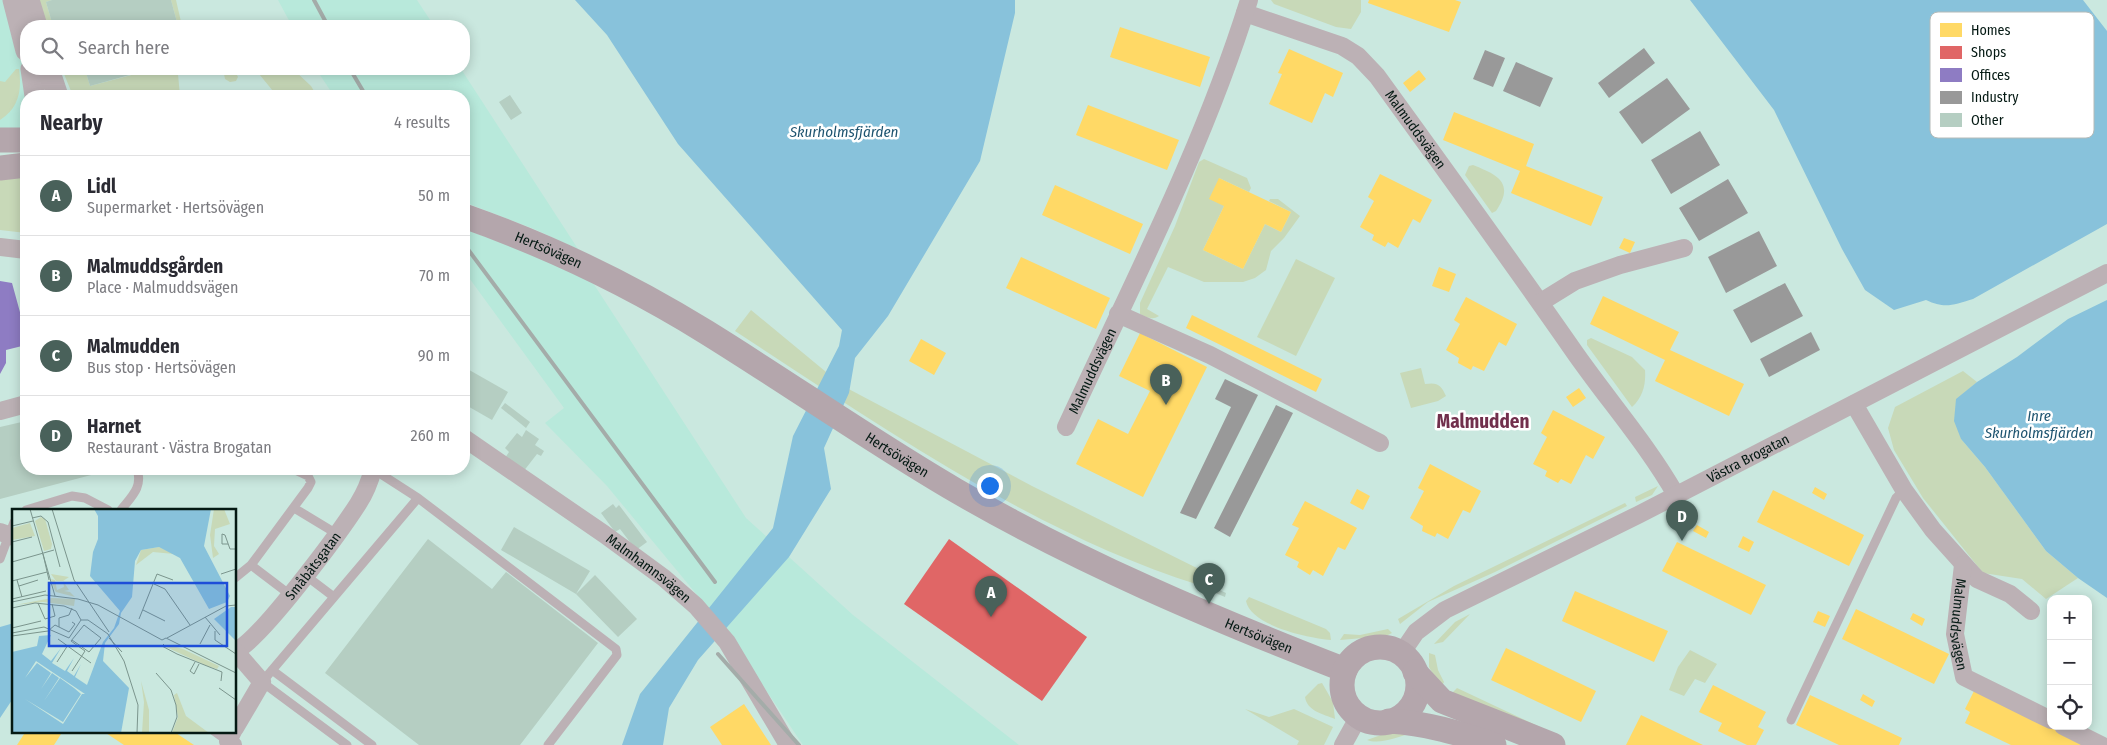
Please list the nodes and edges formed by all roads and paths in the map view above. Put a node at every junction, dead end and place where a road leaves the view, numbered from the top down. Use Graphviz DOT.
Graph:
graph roads {
  1 [pos="13,0"];
  2 [pos="29,0"];
  3 [pos="1247,7"];
  4 [pos="35,20"];
  5 [pos="20,27"];
  6 [pos="32,75"];
  7 [pos="52,75"];
  8 [pos="34,90"];
  9 [pos="56,90"];
  10 [pos="0,140"];
  11 [pos="20,140"];
  12 [pos="20,166"];
  13 [pos="0,168"];
  14 [pos="470,218"];
  15 [pos="0,247"];
  16 [pos="1684,248"];
  17 [pos="20,249"];
  18 [pos="2107,274"];
  19 [pos="1541,302"];
  20 [pos="1118,314"];
  21 [pos="1854,404"];
  22 [pos="20,406"];
  23 [pos="0,411"];
  24 [pos="1066,427"];
  25 [pos="470,442"];
  26 [pos="1380,444"];
  27 [pos="139,475"];
  28 [pos="306,475"];
  29 [pos="370,475"];
  30 [pos="382,475"];
  31 [pos="1904,490"];
  32 [pos="1676,495"];
  33 [pos="418,498"];
  34 [pos="294,508"];
  35 [pos="29,509"];
  36 [pos="106,509"];
  37 [pos="121,509"];
  38 [pos="9,532"];
  39 [pos="337,534"];
  40 [pos="0,559"];
  41 [pos="251,565"];
  42 [pos="1963,565"];
  43 [pos="304,575"];
  44 [pos="236,577"];
  45 [pos="289,594"];
  46 [pos="334,597"];
  47 [pos="2031,611"];
  48 [pos="236,651"];
  49 [pos="1408,663"];
  50 [pos="1345,670"];
  51 [pos="267,676"];
  52 [pos="1359,716"];
  53 [pos="2047,718"];
  54 [pos="1791,720"];
  55 [pos="1389,721"];
  56 [pos="236,724"];
  57 [pos="2071,730"];
  58 [pos="347,745"];
  59 [pos="372,745"];
  60 [pos="548,745"];
  61 [pos="788,745"];
  62 [pos="1343,745"];
  63 [pos="1494,745"];
  64 [pos="1553,745"];
  65 [pos="2101,745"];
  1 -- 5 [label="street"];
  2 -- 4 [label="street"];
  3 -- 19 [label="street, Malmuddsvägen"];
  3 -- 20 [label="street, Malmuddsvägen"];
  6 -- 8 [label="street"];
  7 -- 9 [label="street"];
  10 -- 11 [label="main road"];
  12 -- 13 [label="main road"];
  14 -- 50 [label="main road, Hertsövägen"];
  15 -- 17 [label="street"];
  16 -- 19 [label="street"];
  18 -- 21 [label="street, Västra Brogatan"];
  19 -- 32 [label="street, Malmuddsvägen"];
  20 -- 24 [label="street, Malmuddsvägen"];
  20 -- 26 [label="street, Malmuddsvägen"];
  21 -- 31 [label="street, Malmuddsvägen"];
  21 -- 32 [label="street, Västra Brogatan"];
  22 -- 23 [label="street"];
  25 -- 61 [label="street, Malmhamnsvägen"];
  27 -- 37 [label="lane"];
  28 -- 34 [label="lane"];
  29 -- 39 [label="street, Småbåtsgatan"];
  30 -- 33 [label="lane"];
  31 -- 42 [label="street, Malmuddsvägen"];
  31 -- 54 [label="lane"];
  32 -- 49 [label="street, Västra Brogatan"];
  33 -- 46 [label="lane"];
  33 -- 60 [label="lane"];
  34 -- 39 [label="lane"];
  34 -- 41 [label="lane"];
  35 -- 36 [label="lane"];
  38 -- 40 [label="lane"];
  39 -- 43 [label="street, Småbåtsgatan"];
  41 -- 44 [label="lane"];
  41 -- 45 [label="lane"];
  42 -- 47 [label="street, Malmuddsvägen"];
  42 -- 53 [label="street, Malmuddsvägen"];
  43 -- 45 [label="street, Småbåtsgatan"];
  43 -- 46 [label="lane"];
  45 -- 48 [label="street, Småbåtsgatan"];
  46 -- 51 [label="lane"];
  48 -- 51 [label="street, Småbåtsgatan"];
  49 -- 50 [label="main road"];
  49 -- 55 [label="main road"];
  49 -- 64 [label="main road"];
  50 -- 52 [label="main road"];
  51 -- 56 [label="street"];
  51 -- 58 [label="lane"];
  51 -- 59 [label="lane"];
  52 -- 55 [label="main road"];
  52 -- 62 [label="street"];
  55 -- 63 [label="main road"];
  57 -- 65 [label="street"];
}
